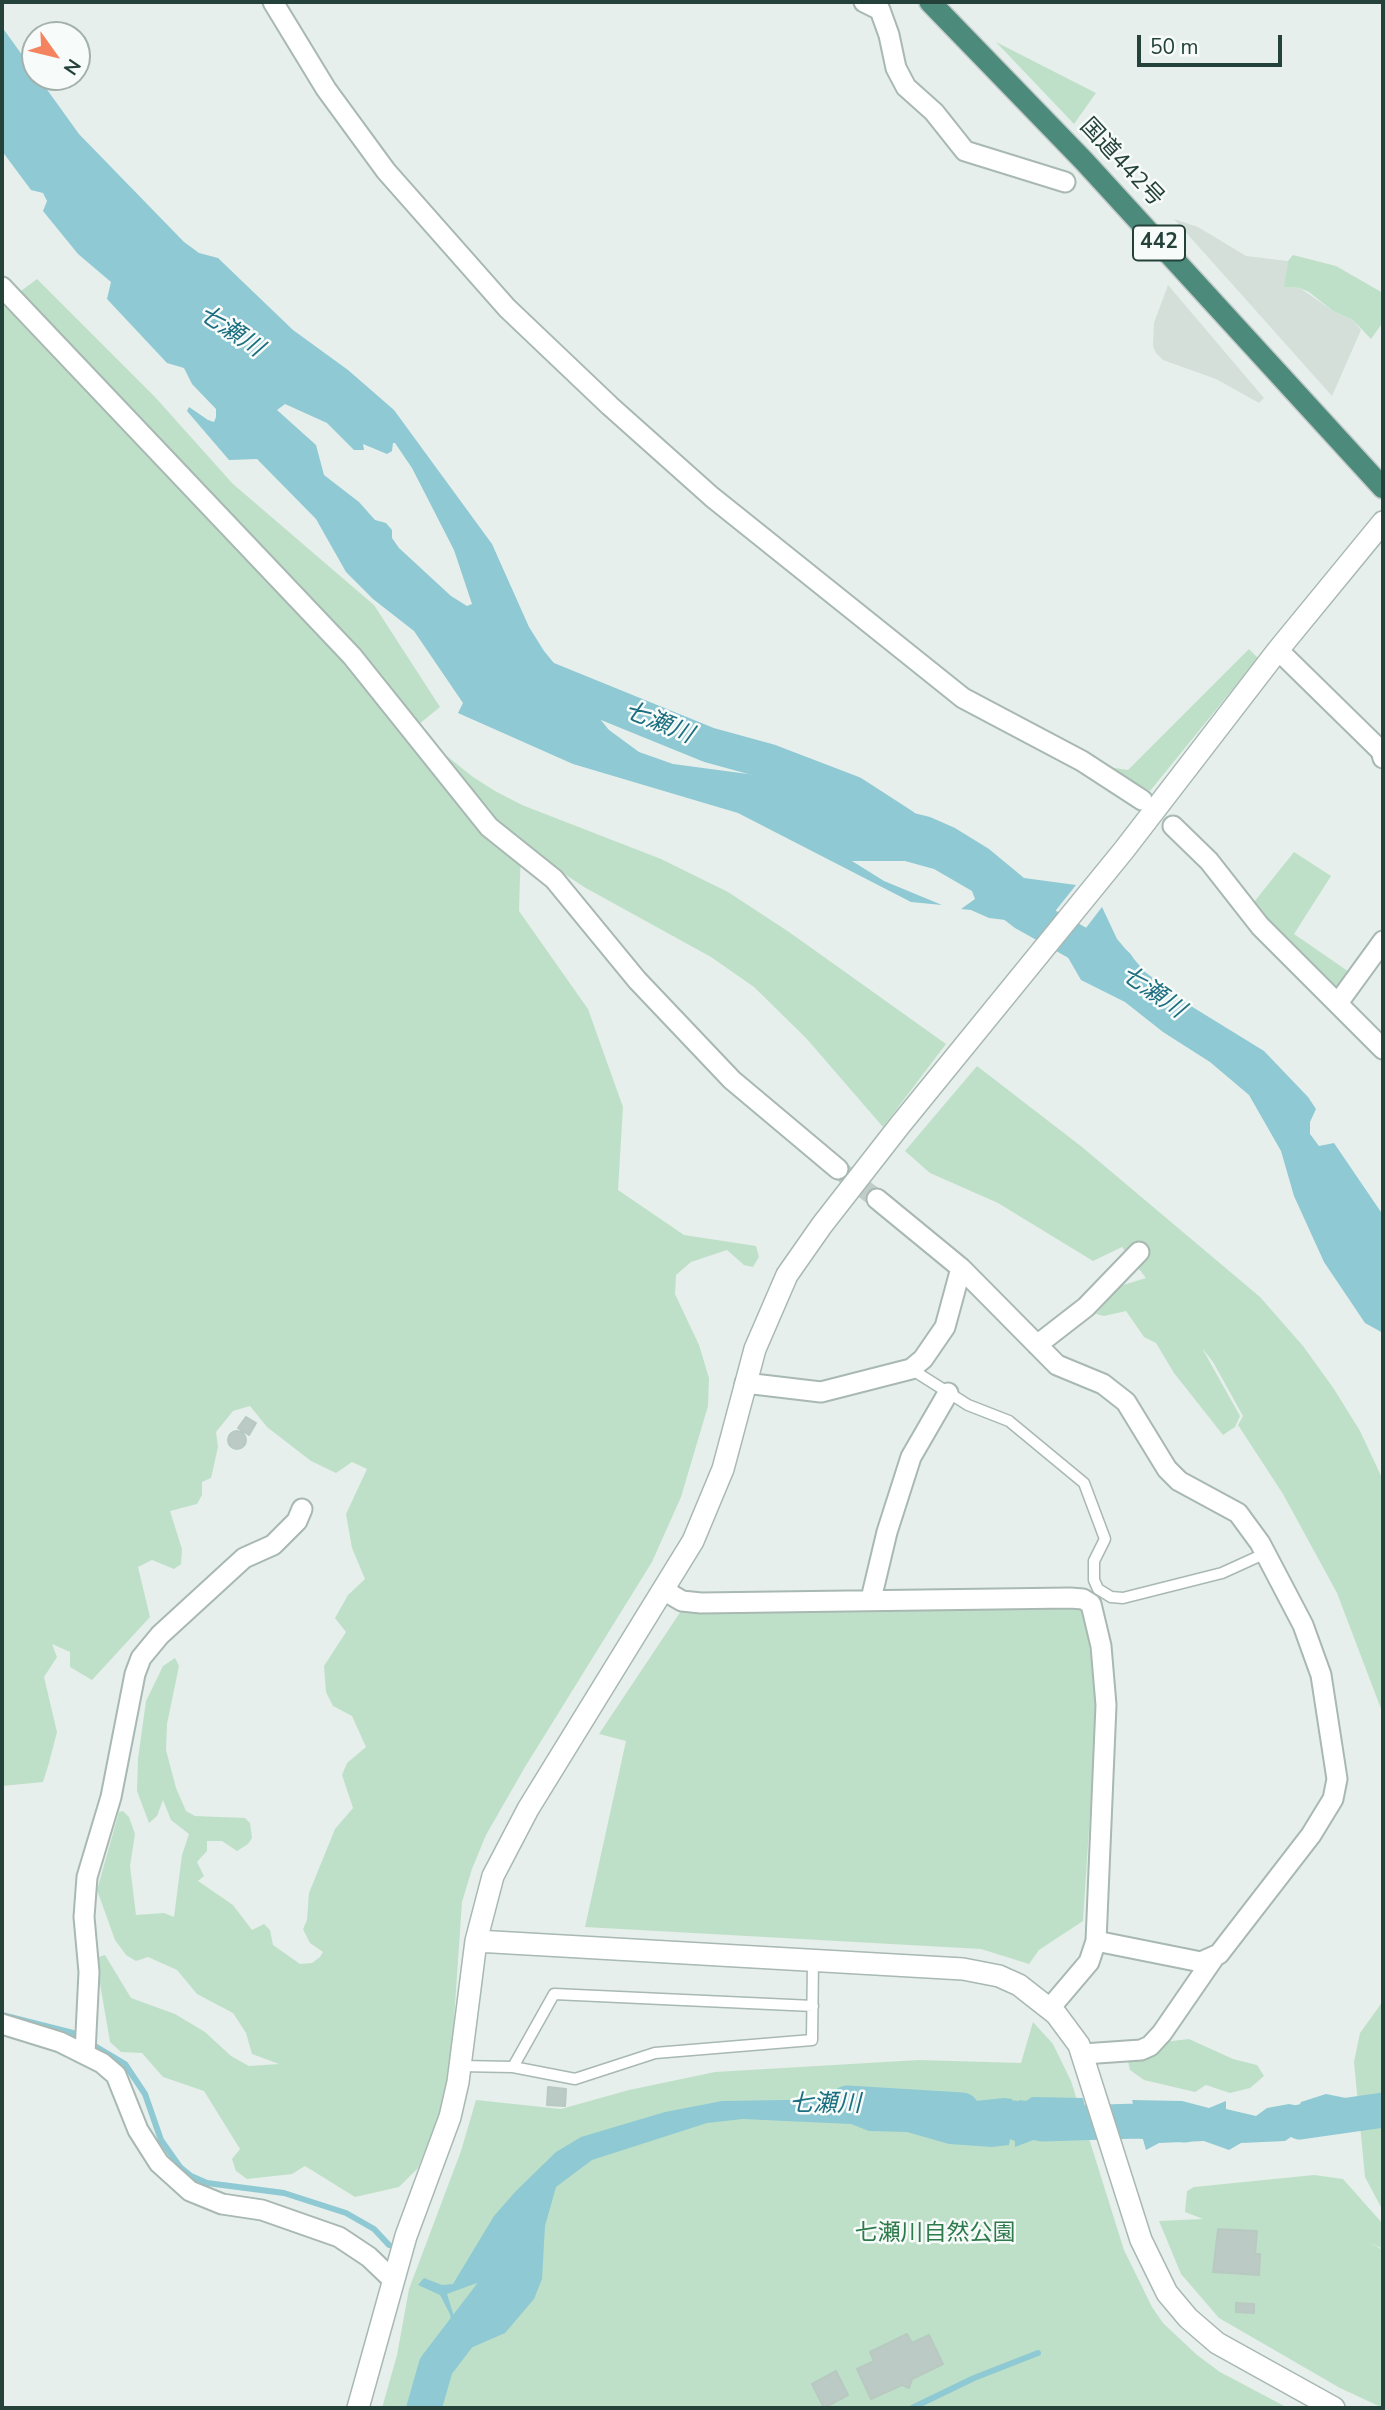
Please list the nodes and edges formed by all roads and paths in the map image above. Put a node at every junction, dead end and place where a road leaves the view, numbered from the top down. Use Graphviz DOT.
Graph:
graph roads {
  1 [pos="273,2"];
  2 [pos="864,2"];
  3 [pos="930,2"];
  4 [pos="1065,182"];
  5 [pos="2,287"];
  6 [pos="1383,488"];
  7 [pos="1383,522"];
  8 [pos="1278,650"];
  9 [pos="1383,758"];
  10 [pos="1142,800"];
  11 [pos="1173,826"];
  12 [pos="1383,941"];
  13 [pos="1338,1003"];
  14 [pos="1383,1049"];
  15 [pos="838,1169"];
  16 [pos="877,1199"];
  17 [pos="1139,1252"];
  18 [pos="961,1268"];
  19 [pos="1037,1345"];
  20 [pos="911,1369"];
  21 [pos="745,1383"];
  22 [pos="948,1392"];
  23 [pos="302,1509"];
  24 [pos="1266,1553"];
  25 [pos="665,1591"];
  26 [pos="1092,1595"];
  27 [pos="871,1599"];
  28 [pos="476,1941"];
  29 [pos="1096,1941"];
  30 [pos="1213,1959"];
  31 [pos="813,1960"];
  32 [pos="813,2006"];
  33 [pos="1050,2008"];
  34 [pos="2,2024"];
  35 [pos="85,2053"];
  36 [pos="1083,2054"];
  37 [pos="460,2066"];
  38 [pos="513,2067"];
  39 [pos="393,2280"];
  40 [pos="358,2408"];
  41 [pos="1334,2408"];
  1 -- 10 [label="street"];
  2 -- 4 [label="street"];
  3 -- 6 [label="highway, 国道442号 / 442"];
  5 -- 15 [label="street"];
  7 -- 8 [label="street"];
  8 -- 9 [label="street"];
  8 -- 21 [label="street"];
  11 -- 13 [label="street"];
  12 -- 13 [label="street"];
  13 -- 14 [label="street"];
  16 -- 18 [label="street"];
  17 -- 19 [label="street"];
  18 -- 19 [label="street"];
  18 -- 20 [label="street"];
  19 -- 24 [label="street"];
  20 -- 21 [label="street"];
  20 -- 22 [label="lane"];
  21 -- 25 [label="street"];
  22 -- 26 [label="lane"];
  22 -- 27 [label="street"];
  23 -- 35 [label="street"];
  24 -- 26 [label="lane"];
  24 -- 30 [label="street"];
  25 -- 27 [label="street"];
  25 -- 28 [label="street"];
  26 -- 27 [label="street"];
  26 -- 29 [label="street"];
  28 -- 31 [label="street"];
  28 -- 37 [label="street"];
  29 -- 30 [label="street"];
  29 -- 33 [label="street"];
  30 -- 36 [label="street"];
  31 -- 32 [label="lane"];
  31 -- 33 [label="street"];
  32 -- 38 [label="lane"];
  32 -- 38 [label="lane"];
  33 -- 36 [label="street"];
  34 -- 35 [label="street"];
  35 -- 39 [label="street"];
  36 -- 41 [label="street"];
  37 -- 38 [label="lane"];
  37 -- 39 [label="street"];
  39 -- 40 [label="street"];
}
